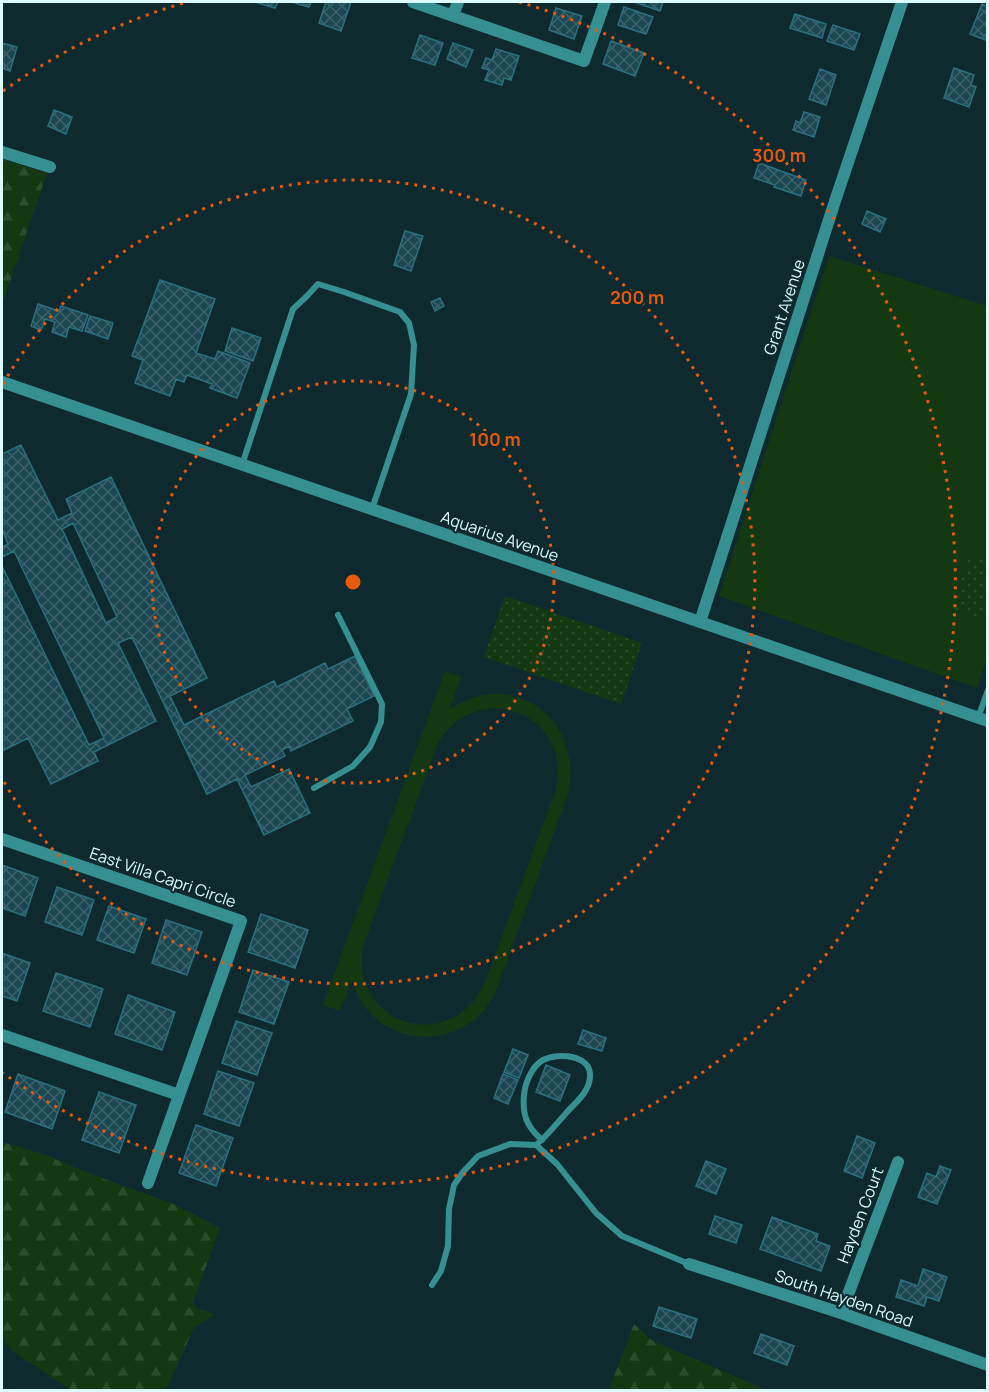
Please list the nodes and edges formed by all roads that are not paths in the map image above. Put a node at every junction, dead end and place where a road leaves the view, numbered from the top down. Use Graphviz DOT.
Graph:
graph roads {
  1 [pos="413,2"];
  2 [pos="458,2"];
  3 [pos="605,2"];
  4 [pos="902,2"];
  5 [pos="453,15"];
  6 [pos="2,152"];
  7 [pos="50,167"];
  8 [pos="2,382"];
  9 [pos="242,465"];
  10 [pos="372,509"];
  11 [pos="338,615"];
  12 [pos="700,622"];
  13 [pos="987,690"];
  14 [pos="983,720"];
  15 [pos="314,788"];
  16 [pos="2,839"];
  17 [pos="2,1035"];
  18 [pos="179,1095"];
  19 [pos="539,1142"];
  20 [pos="898,1162"];
  21 [pos="147,1183"];
  22 [pos="689,1264"];
  23 [pos="432,1285"];
  24 [pos="841,1313"];
  25 [pos="987,1365"];
  1 -- 5 [label="street"];
  2 -- 5 [label="street"];
  3 -- 5 [label="street"];
  4 -- 12 [label="street, Grant Avenue"];
  6 -- 7 [label="street"];
  8 -- 9 [label="street, Aquarius Avenue"];
  9 -- 10 [label="street, Aquarius Avenue"];
  9 -- 10 [label="lane"];
  10 -- 12 [label="street, Aquarius Avenue"];
  11 -- 15 [label="lane"];
  12 -- 14 [label="street, Aquarius Avenue"];
  13 -- 14 [label="lane"];
  16 -- 18 [label="street, East Villa Capri Circle"];
  17 -- 18 [label="street"];
  18 -- 21 [label="street, East Villa Capri Circle"];
  19 -- 19 [label="lane"];
  19 -- 22 [label="lane"];
  19 -- 23 [label="lane"];
  20 -- 24 [label="street, Hayden Court"];
  22 -- 24 [label="street, South Hayden Road"];
  24 -- 25 [label="street, South Hayden Road"];
}
